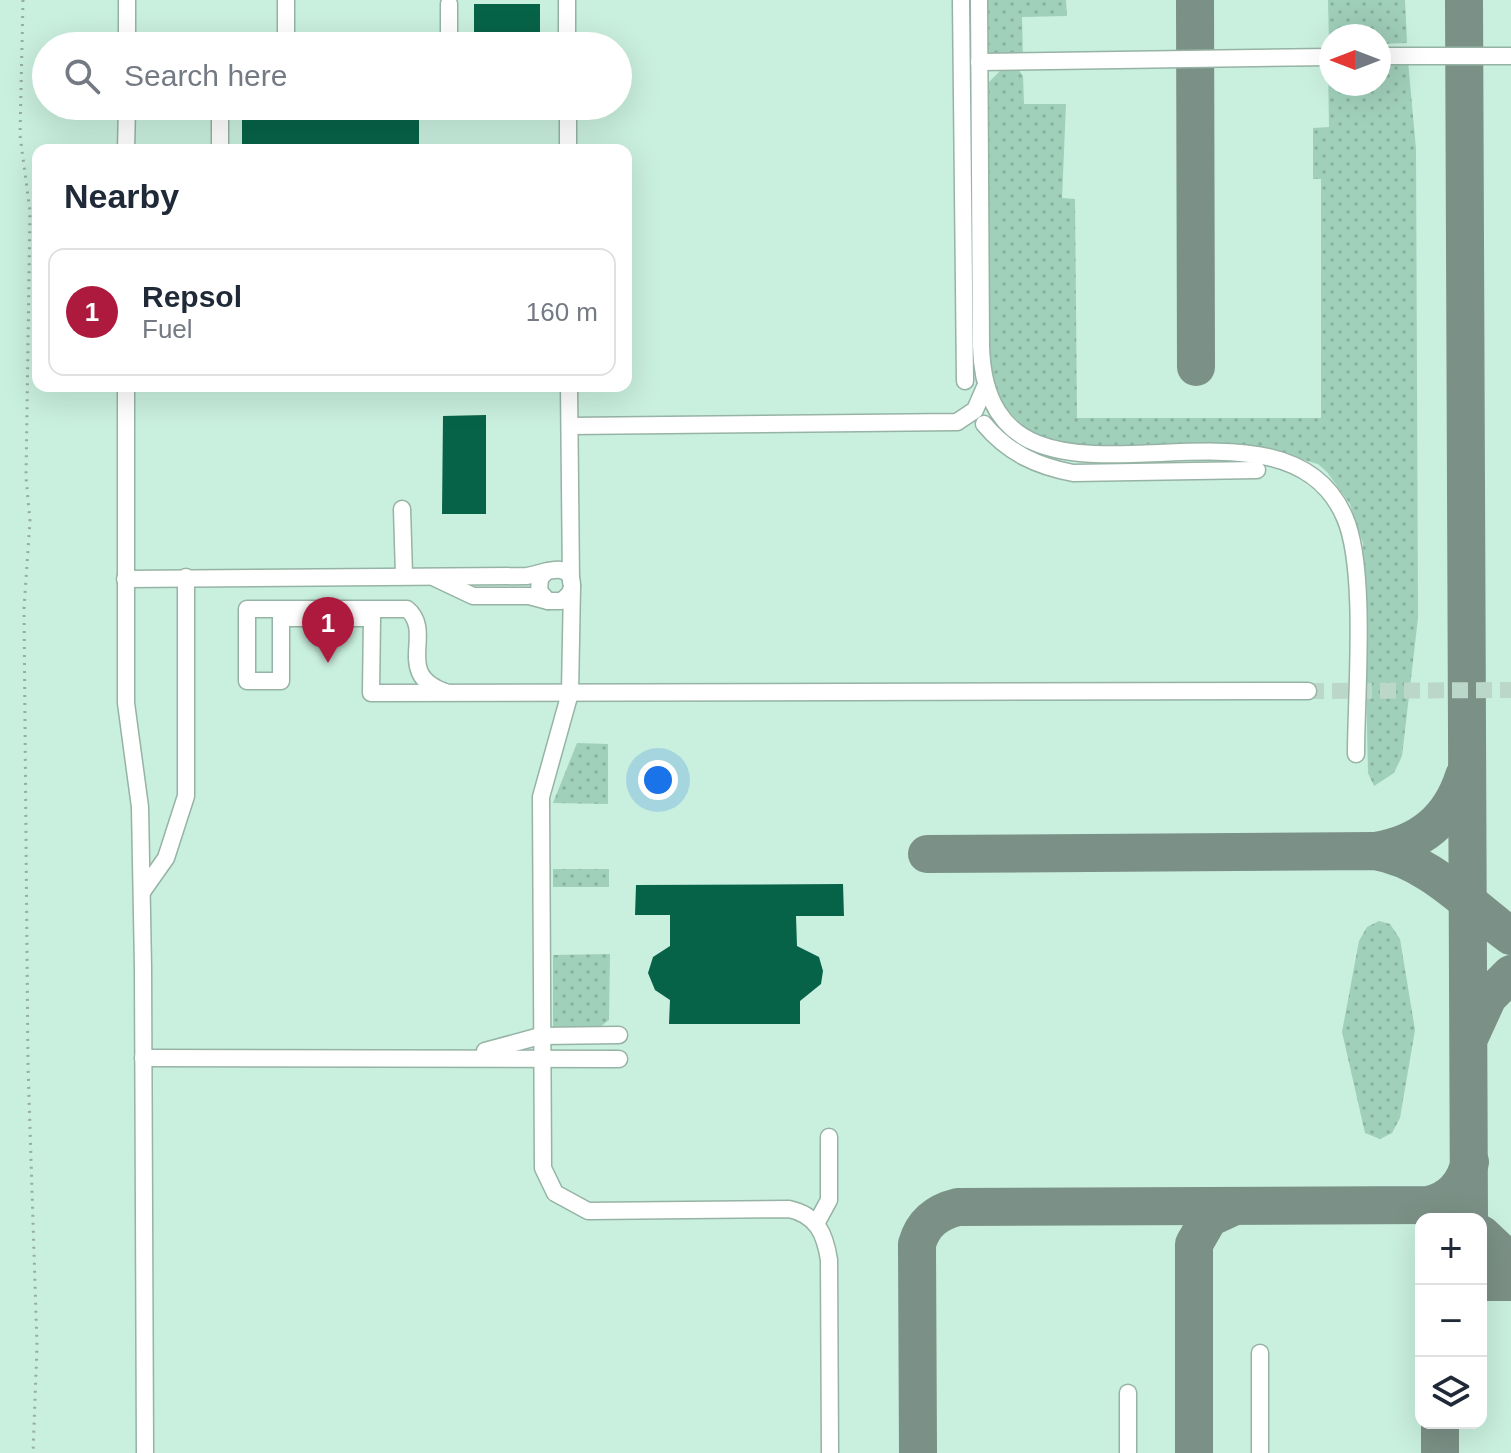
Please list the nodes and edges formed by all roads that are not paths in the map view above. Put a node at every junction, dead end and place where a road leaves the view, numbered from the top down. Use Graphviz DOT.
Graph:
graph roads {
  1 [pos="127,0"];
  2 [pos="286,0"];
  3 [pos="567,0"];
  4 [pos="961,0"];
  5 [pos="979,0"];
  6 [pos="449,4"];
  7 [pos="127,32"];
  8 [pos="286,32"];
  9 [pos="449,32"];
  10 [pos="567,32"];
  11 [pos="1391,56"];
  12 [pos="1511,56"];
  13 [pos="1319,57"];
  14 [pos="979,62"];
  15 [pos="127,120"];
  16 [pos="220,120"];
  17 [pos="568,120"];
  18 [pos="126,144"];
  19 [pos="220,144"];
  20 [pos="568,144"];
  21 [pos="965,381"];
  22 [pos="985,387"];
  23 [pos="126,392"];
  24 [pos="569,392"];
  25 [pos="984,424"];
  26 [pos="570,426"];
  27 [pos="1232,453"];
  28 [pos="1257,470"];
  29 [pos="1232,471"];
  30 [pos="402,509"];
  31 [pos="570,541"];
  32 [pos="551,570"];
  33 [pos="404,575"];
  34 [pos="426,575"];
  35 [pos="186,577"];
  36 [pos="125,579"];
  37 [pos="572,584"];
  38 [pos="549,601"];
  39 [pos="570,639"];
  40 [pos="1308,691"];
  41 [pos="448,693"];
  42 [pos="570,693"];
  43 [pos="1356,754"];
  44 [pos="142,892"];
  45 [pos="619,1035"];
  46 [pos="540,1036"];
  47 [pos="464,1057"];
  48 [pos="143,1058"];
  49 [pos="541,1058"];
  50 [pos="619,1059"];
  51 [pos="829,1137"];
  52 [pos="816,1224"];
  53 [pos="1260,1353"];
  54 [pos="1128,1393"];
  55 [pos="145,1453"];
  56 [pos="830,1453"];
  57 [pos="1128,1453"];
  58 [pos="1260,1453"];
  1 -- 7 [label="lane"];
  2 -- 8 [label="lane"];
  3 -- 10 [label="lane"];
  4 -- 21 [label="lane"];
  5 -- 14 [label="lane"];
  6 -- 9 [label="lane"];
  11 -- 12 [label="lane"];
  13 -- 14 [label="lane"];
  14 -- 22 [label="lane"];
  15 -- 18 [label="lane"];
  16 -- 19 [label="lane"];
  17 -- 20 [label="lane"];
  22 -- 26 [label="lane"];
  22 -- 27 [label="lane"];
  23 -- 36 [label="lane"];
  24 -- 26 [label="lane"];
  25 -- 29 [label="lane"];
  26 -- 31 [label="lane"];
  27 -- 29 [label="lane"];
  27 -- 43 [label="lane"];
  28 -- 29 [label="lane"];
  30 -- 33 [label="lane"];
  31 -- 32 [label="lane"];
  31 -- 37 [label="lane"];
  32 -- 34 [label="lane"];
  32 -- 37 [label="lane"];
  32 -- 38 [label="lane"];
  33 -- 34 [label="lane"];
  33 -- 35 [label="lane"];
  34 -- 38 [label="lane"];
  35 -- 36 [label="lane"];
  35 -- 44 [label="lane"];
  36 -- 44 [label="lane"];
  37 -- 38 [label="lane"];
  37 -- 39 [label="lane"];
  38 -- 39 [label="lane"];
  39 -- 42 [label="lane"];
  40 -- 42 [label="lane"];
  41 -- 41 [label="lane"];
  41 -- 42 [label="lane"];
  42 -- 46 [label="lane"];
  44 -- 48 [label="lane"];
  45 -- 46 [label="lane"];
  46 -- 47 [label="lane"];
  46 -- 49 [label="lane"];
  47 -- 48 [label="lane"];
  47 -- 49 [label="lane"];
  48 -- 55 [label="lane"];
  49 -- 50 [label="lane"];
  49 -- 52 [label="lane"];
  51 -- 52 [label="lane"];
  52 -- 56 [label="lane"];
  53 -- 58 [label="lane"];
  54 -- 57 [label="lane"];
}
